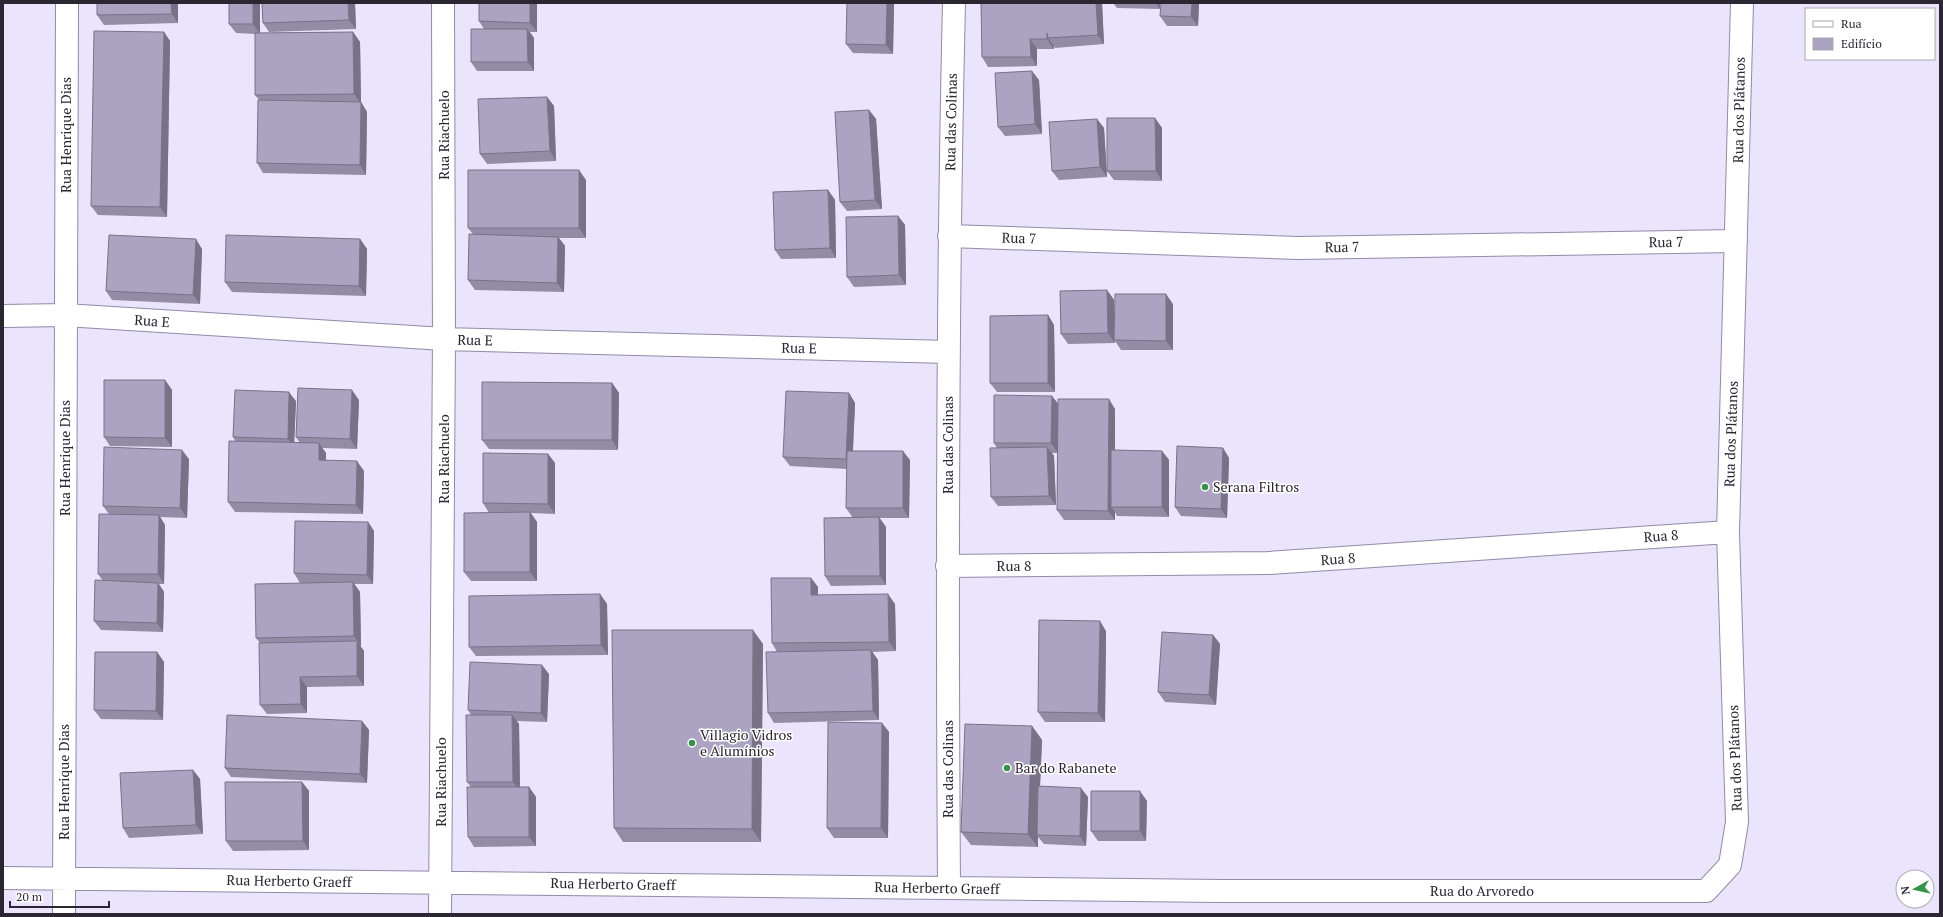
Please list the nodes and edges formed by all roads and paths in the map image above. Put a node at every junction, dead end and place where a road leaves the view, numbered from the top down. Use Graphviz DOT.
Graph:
graph roads {
  1 [pos="67,3"];
  2 [pos="443,3"];
  3 [pos="954,3"];
  4 [pos="1742,3"];
  5 [pos="949,236"];
  6 [pos="1736,241"];
  7 [pos="65,315"];
  8 [pos="3,316"];
  9 [pos="444,339"];
  10 [pos="948,352"];
  11 [pos="1728,532"];
  12 [pos="947,566"];
  13 [pos="1730,865"];
  14 [pos="3,878"];
  15 [pos="64,878"];
  16 [pos="440,882"];
  17 [pos="949,888"];
  18 [pos="1222,890"];
  19 [pos="64,914"];
  20 [pos="440,914"];
  1 -- 7 [label="street, Rua Henrique Dias"];
  2 -- 9 [label="street, Rua Riachuelo"];
  3 -- 5 [label="street, Rua das Colinas"];
  4 -- 6 [label="street, Rua dos Plátanos"];
  5 -- 6 [label="street, Rua 7"];
  5 -- 10 [label="street, Rua das Colinas"];
  6 -- 11 [label="street, Rua dos Plátanos"];
  7 -- 8 [label="street, Rua E"];
  7 -- 9 [label="street, Rua E"];
  7 -- 15 [label="street, Rua Henrique Dias"];
  9 -- 10 [label="street, Rua E"];
  9 -- 16 [label="street, Rua Riachuelo"];
  10 -- 12 [label="street, Rua das Colinas"];
  11 -- 12 [label="street, Rua 8"];
  11 -- 13 [label="street, Rua dos Plátanos"];
  12 -- 17 [label="street, Rua das Colinas"];
  13 -- 18 [label="street, Rua do Arvoredo"];
  14 -- 15 [label="street, Rua Herberto Graeff"];
  15 -- 16 [label="street, Rua Herberto Graeff"];
  15 -- 19 [label="street, Rua Henrique Dias"];
  16 -- 17 [label="street, Rua Herberto Graeff"];
  16 -- 20 [label="street, Rua Riachuelo"];
  17 -- 18 [label="street, Rua Herberto Graeff"];
}
